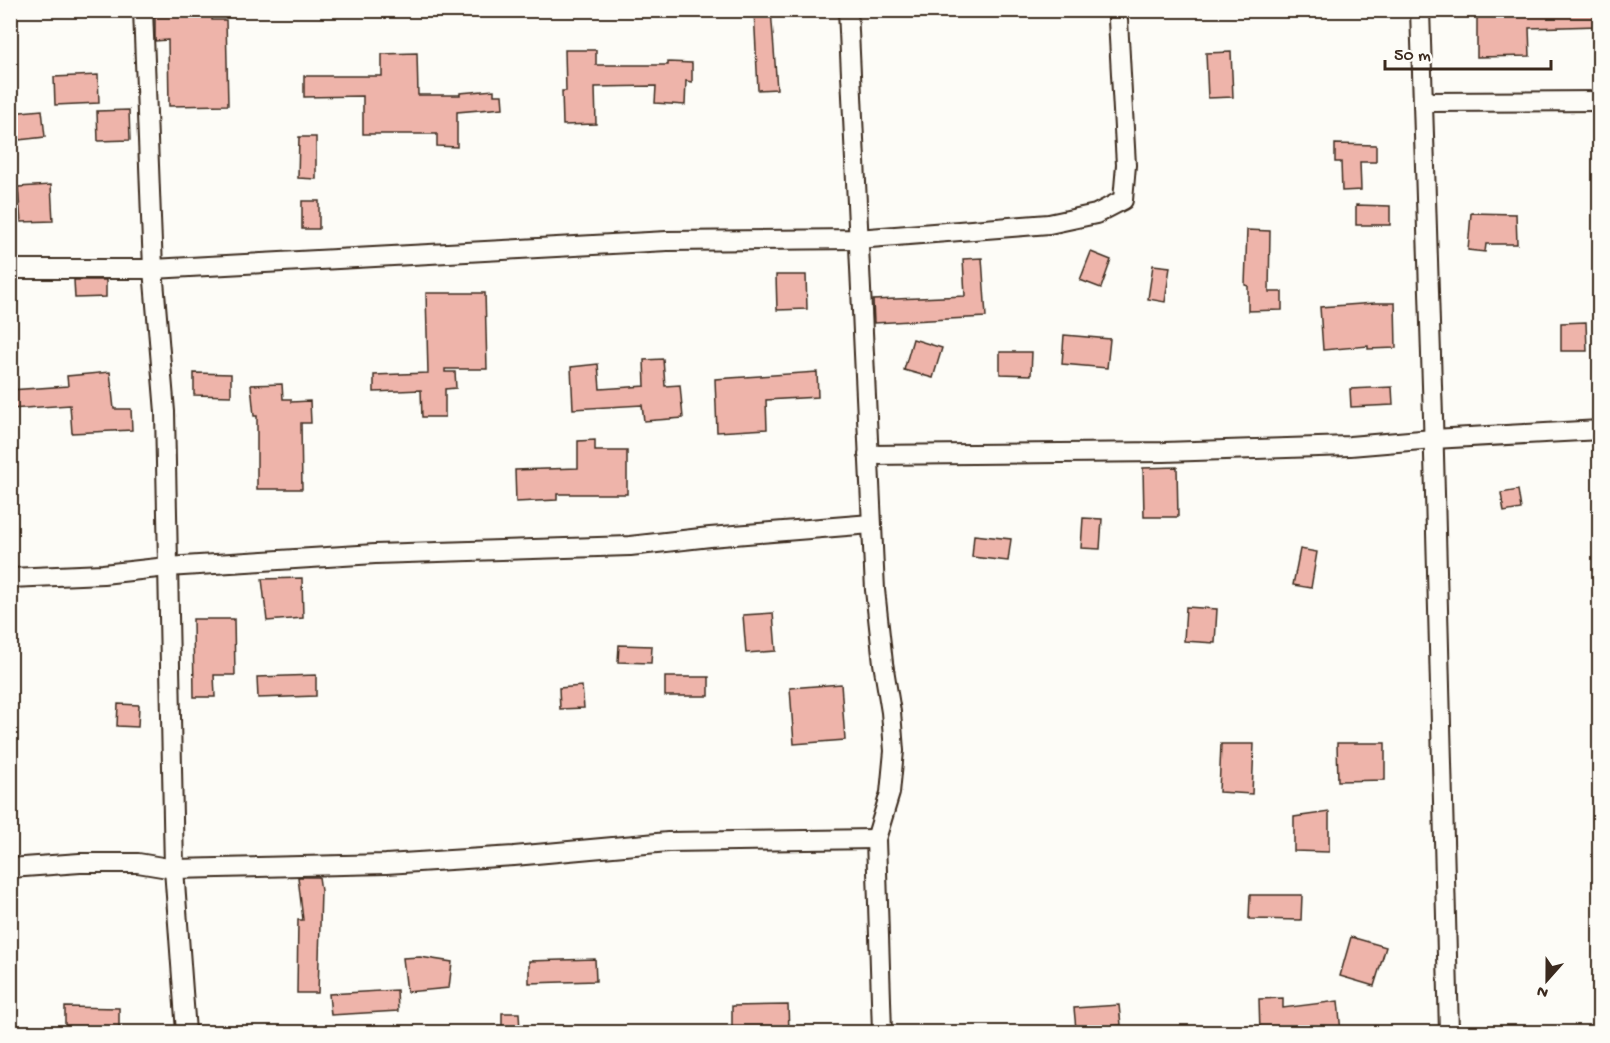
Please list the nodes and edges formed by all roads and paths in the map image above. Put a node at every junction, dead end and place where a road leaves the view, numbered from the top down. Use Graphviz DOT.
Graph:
graph roads {
  1 [pos="143,10"];
  2 [pos="848,10"];
  3 [pos="1420,10"];
  4 [pos="1118,20"];
  5 [pos="1424,102"];
  6 [pos="1599,102"];
  7 [pos="857,239"];
  8 [pos="10,269"];
  9 [pos="153,269"];
  10 [pos="1599,430"];
  11 [pos="1433,439"];
  12 [pos="868,455"];
  13 [pos="871,524"];
  14 [pos="167,567"];
  15 [pos="10,578"];
  16 [pos="876,839"];
  17 [pos="10,868"];
  18 [pos="174,869"];
  19 [pos="186,1032"];
  20 [pos="882,1032"];
  21 [pos="1449,1032"];
  1 -- 9 [label="street"];
  2 -- 7 [label="street"];
  3 -- 5 [label="street"];
  4 -- 7 [label="street"];
  5 -- 6 [label="street"];
  5 -- 11 [label="street"];
  7 -- 9 [label="street"];
  7 -- 12 [label="street"];
  8 -- 9 [label="street"];
  9 -- 14 [label="street"];
  10 -- 11 [label="street"];
  11 -- 12 [label="street"];
  11 -- 21 [label="street"];
  12 -- 13 [label="street"];
  13 -- 14 [label="street"];
  13 -- 16 [label="street"];
  14 -- 15 [label="street"];
  14 -- 18 [label="street"];
  16 -- 18 [label="street"];
  16 -- 20 [label="street"];
  17 -- 18 [label="street"];
  18 -- 19 [label="street"];
}
